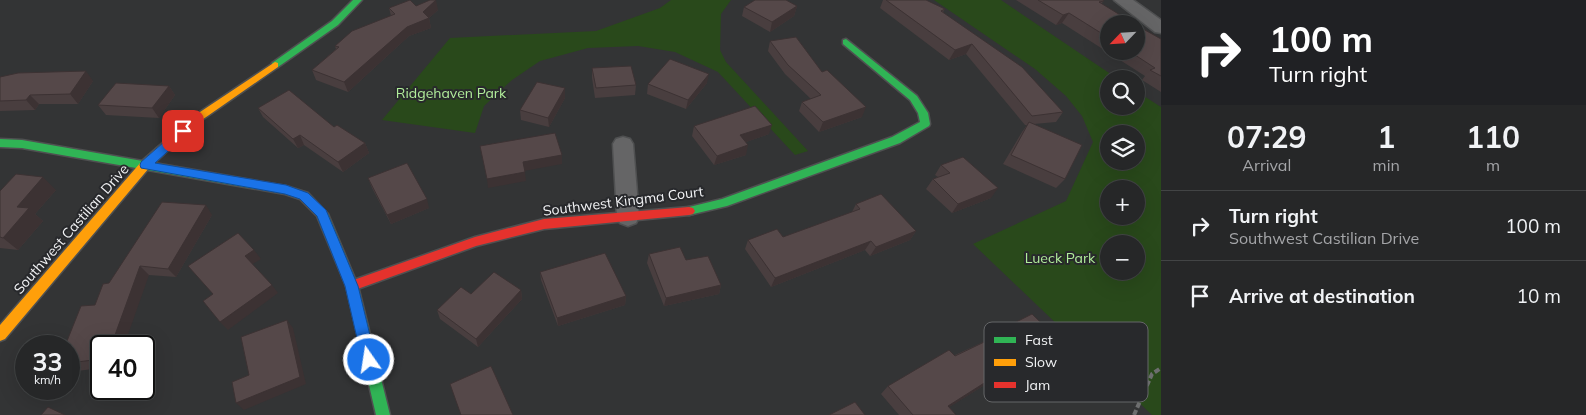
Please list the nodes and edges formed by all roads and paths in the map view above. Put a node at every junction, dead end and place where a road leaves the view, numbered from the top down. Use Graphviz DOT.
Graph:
graph roads {
  1 [pos="358,0"];
  2 [pos="1122,0"];
  3 [pos="1161,28"];
  4 [pos="846,42"];
  5 [pos="0,143"];
  6 [pos="623,144"];
  7 [pos="145,165"];
  8 [pos="628,218"];
  9 [pos="352,286"];
  10 [pos="0,334"];
  11 [pos="1161,368"];
  12 [pos="1148,383"];
  13 [pos="1140,402"];
  14 [pos="383,415"];
  15 [pos="1134,415"];
  1 -- 7 [label="street, Southwest Castilian Drive"];
  2 -- 3 [label="street"];
  4 -- 8 [label="street, Southwest Kingma Court"];
  5 -- 7 [label="street"];
  6 -- 8 [label="street"];
  7 -- 9 [label="street"];
  7 -- 10 [label="street, Southwest Castilian Drive"];
  8 -- 9 [label="street, Southwest Kingma Court"];
  9 -- 14 [label="street"];
  11 -- 12 [label="path"];
  13 -- 15 [label="path"];
}
